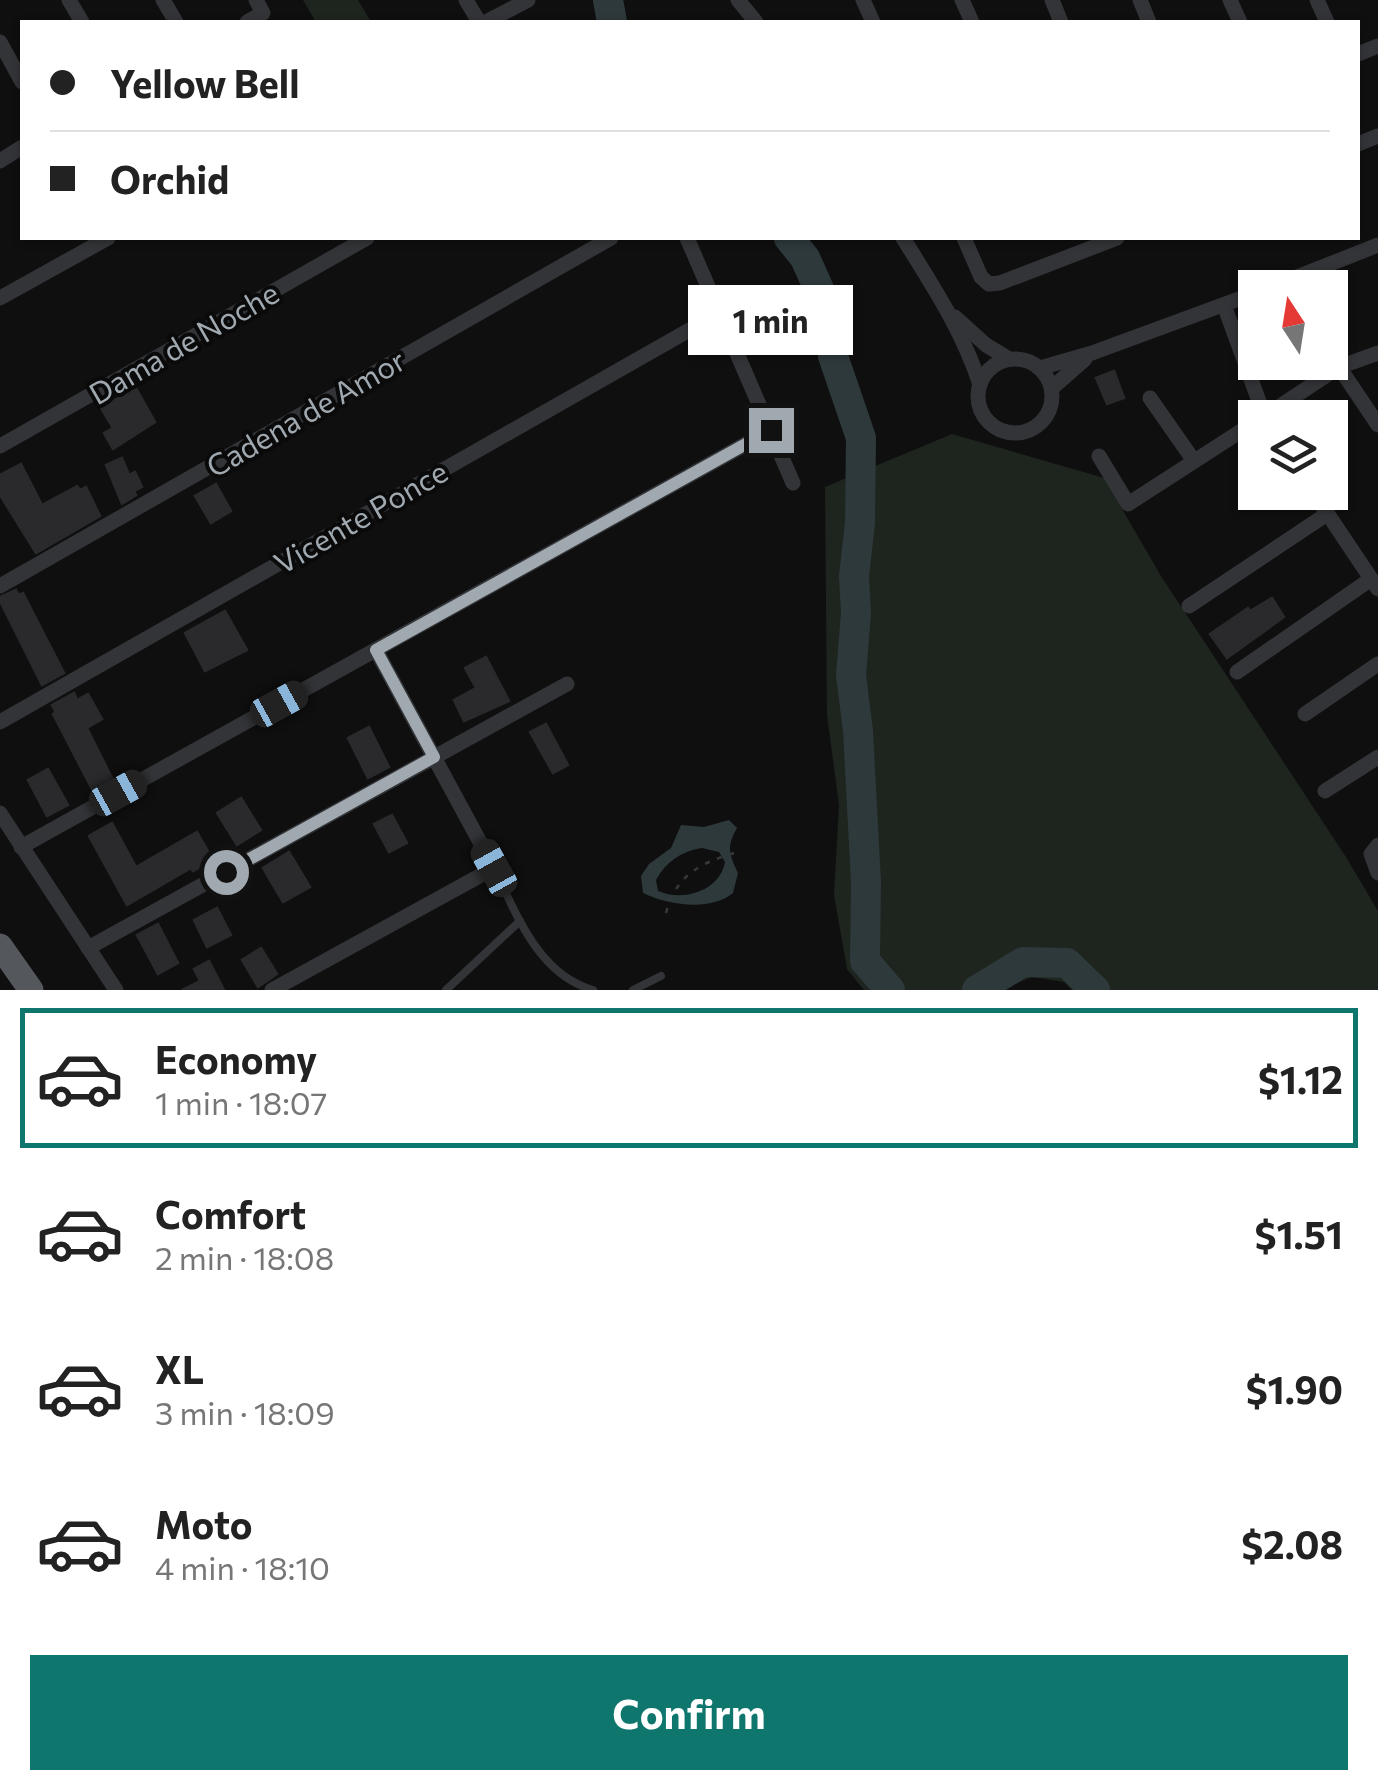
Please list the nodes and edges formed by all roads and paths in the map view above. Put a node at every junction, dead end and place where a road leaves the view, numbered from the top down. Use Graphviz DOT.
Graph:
graph roads {
  1 [pos="256,0"];
  2 [pos="466,0"];
  3 [pos="528,0"];
  4 [pos="738,0"];
  5 [pos="251,20"];
  6 [pos="481,20"];
  7 [pos="487,20"];
  8 [pos="754,20"];
  9 [pos="0,42"];
  10 [pos="20,78"];
  11 [pos="104,240"];
  12 [pos="363,240"];
  13 [pos="606,240"];
  14 [pos="688,240"];
  15 [pos="904,240"];
  16 [pos="965,240"];
  17 [pos="1112,240"];
  18 [pos="1378,245"];
  19 [pos="1315,270"];
  20 [pos="0,298"];
  21 [pos="1238,300"];
  22 [pos="1224,305"];
  23 [pos="948,311"];
  24 [pos="721,312"];
  25 [pos="1378,353"];
  26 [pos="1092,354"];
  27 [pos="1009,359"];
  28 [pos="1348,364"];
  29 [pos="1040,368"];
  30 [pos="1348,379"];
  31 [pos="1320,380"];
  32 [pos="980,384"];
  33 [pos="1052,388"];
  34 [pos="1150,398"];
  35 [pos="1256,400"];
  36 [pos="1290,400"];
  37 [pos="1378,425"];
  38 [pos="771,430"];
  39 [pos="1238,434"];
  40 [pos="0,446"];
  41 [pos="1099,456"];
  42 [pos="1194,462"];
  43 [pos="793,482"];
  44 [pos="1325,510"];
  45 [pos="1327,514"];
  46 [pos="1375,584"];
  47 [pos="0,586"];
  48 [pos="1188,606"];
  49 [pos="376,650"];
  50 [pos="1378,664"];
  51 [pos="1237,672"];
  52 [pos="567,684"];
  53 [pos="1306,714"];
  54 [pos="0,722"];
  55 [pos="434,757"];
  56 [pos="1378,757"];
  57 [pos="1325,791"];
  58 [pos="0,813"];
  59 [pos="1378,845"];
  60 [pos="22,847"];
  61 [pos="732,854"];
  62 [pos="494,868"];
  63 [pos="1378,872"];
  64 [pos="666,913"];
  65 [pos="520,921"];
  66 [pos="0,946"];
  67 [pos="88,948"];
  68 [pos="660,976"];
  69 [pos="31,990"];
  70 [pos="116,990"];
  71 [pos="272,990"];
  72 [pos="446,990"];
  73 [pos="593,990"];
  74 [pos="634,990"];
  1 -- 5 [label="street"];
  2 -- 6 [label="street"];
  3 -- 7 [label="street"];
  4 -- 8 [label="street"];
  9 -- 10 [label="street"];
  11 -- 20 [label="street"];
  12 -- 40 [label="street, Dama de Noche"];
  13 -- 47 [label="street, Cadena de Amor"];
  14 -- 24 [label="street"];
  15 -- 23 [label="street"];
  16 -- 17 [label="street"];
  18 -- 19 [label="street"];
  21 -- 22 [label="street"];
  22 -- 26 [label="street"];
  22 -- 35 [label="street"];
  23 -- 27 [label="street"];
  23 -- 32 [label="street"];
  24 -- 38 [label="street"];
  24 -- 54 [label="street, Vicente Ponce"];
  25 -- 28 [label="street"];
  26 -- 29 [label="street"];
  26 -- 33 [label="street"];
  27 -- 29 [label="street"];
  27 -- 32 [label="street"];
  29 -- 33 [label="street"];
  30 -- 37 [label="street"];
  31 -- 36 [label="street"];
  32 -- 33 [label="street"];
  34 -- 42 [label="street"];
  38 -- 43 [label="street"];
  38 -- 49 [label="street"];
  39 -- 42 [label="street"];
  41 -- 42 [label="street"];
  44 -- 45 [label="street"];
  45 -- 46 [label="street"];
  45 -- 48 [label="street"];
  46 -- 51 [label="street"];
  49 -- 55 [label="street"];
  49 -- 60 [label="street"];
  50 -- 53 [label="street"];
  52 -- 55 [label="street"];
  55 -- 62 [label="street"];
  55 -- 67 [label="street"];
  56 -- 57 [label="street"];
  58 -- 60 [label="street"];
  59 -- 63 [label="street"];
  60 -- 67 [label="street"];
  61 -- 64 [label="path"];
  62 -- 65 [label="lane"];
  62 -- 71 [label="street"];
  65 -- 72 [label="lane"];
  65 -- 73 [label="lane"];
  66 -- 69 [label="highway"];
  67 -- 70 [label="street"];
  68 -- 74 [label="lane"];
}
